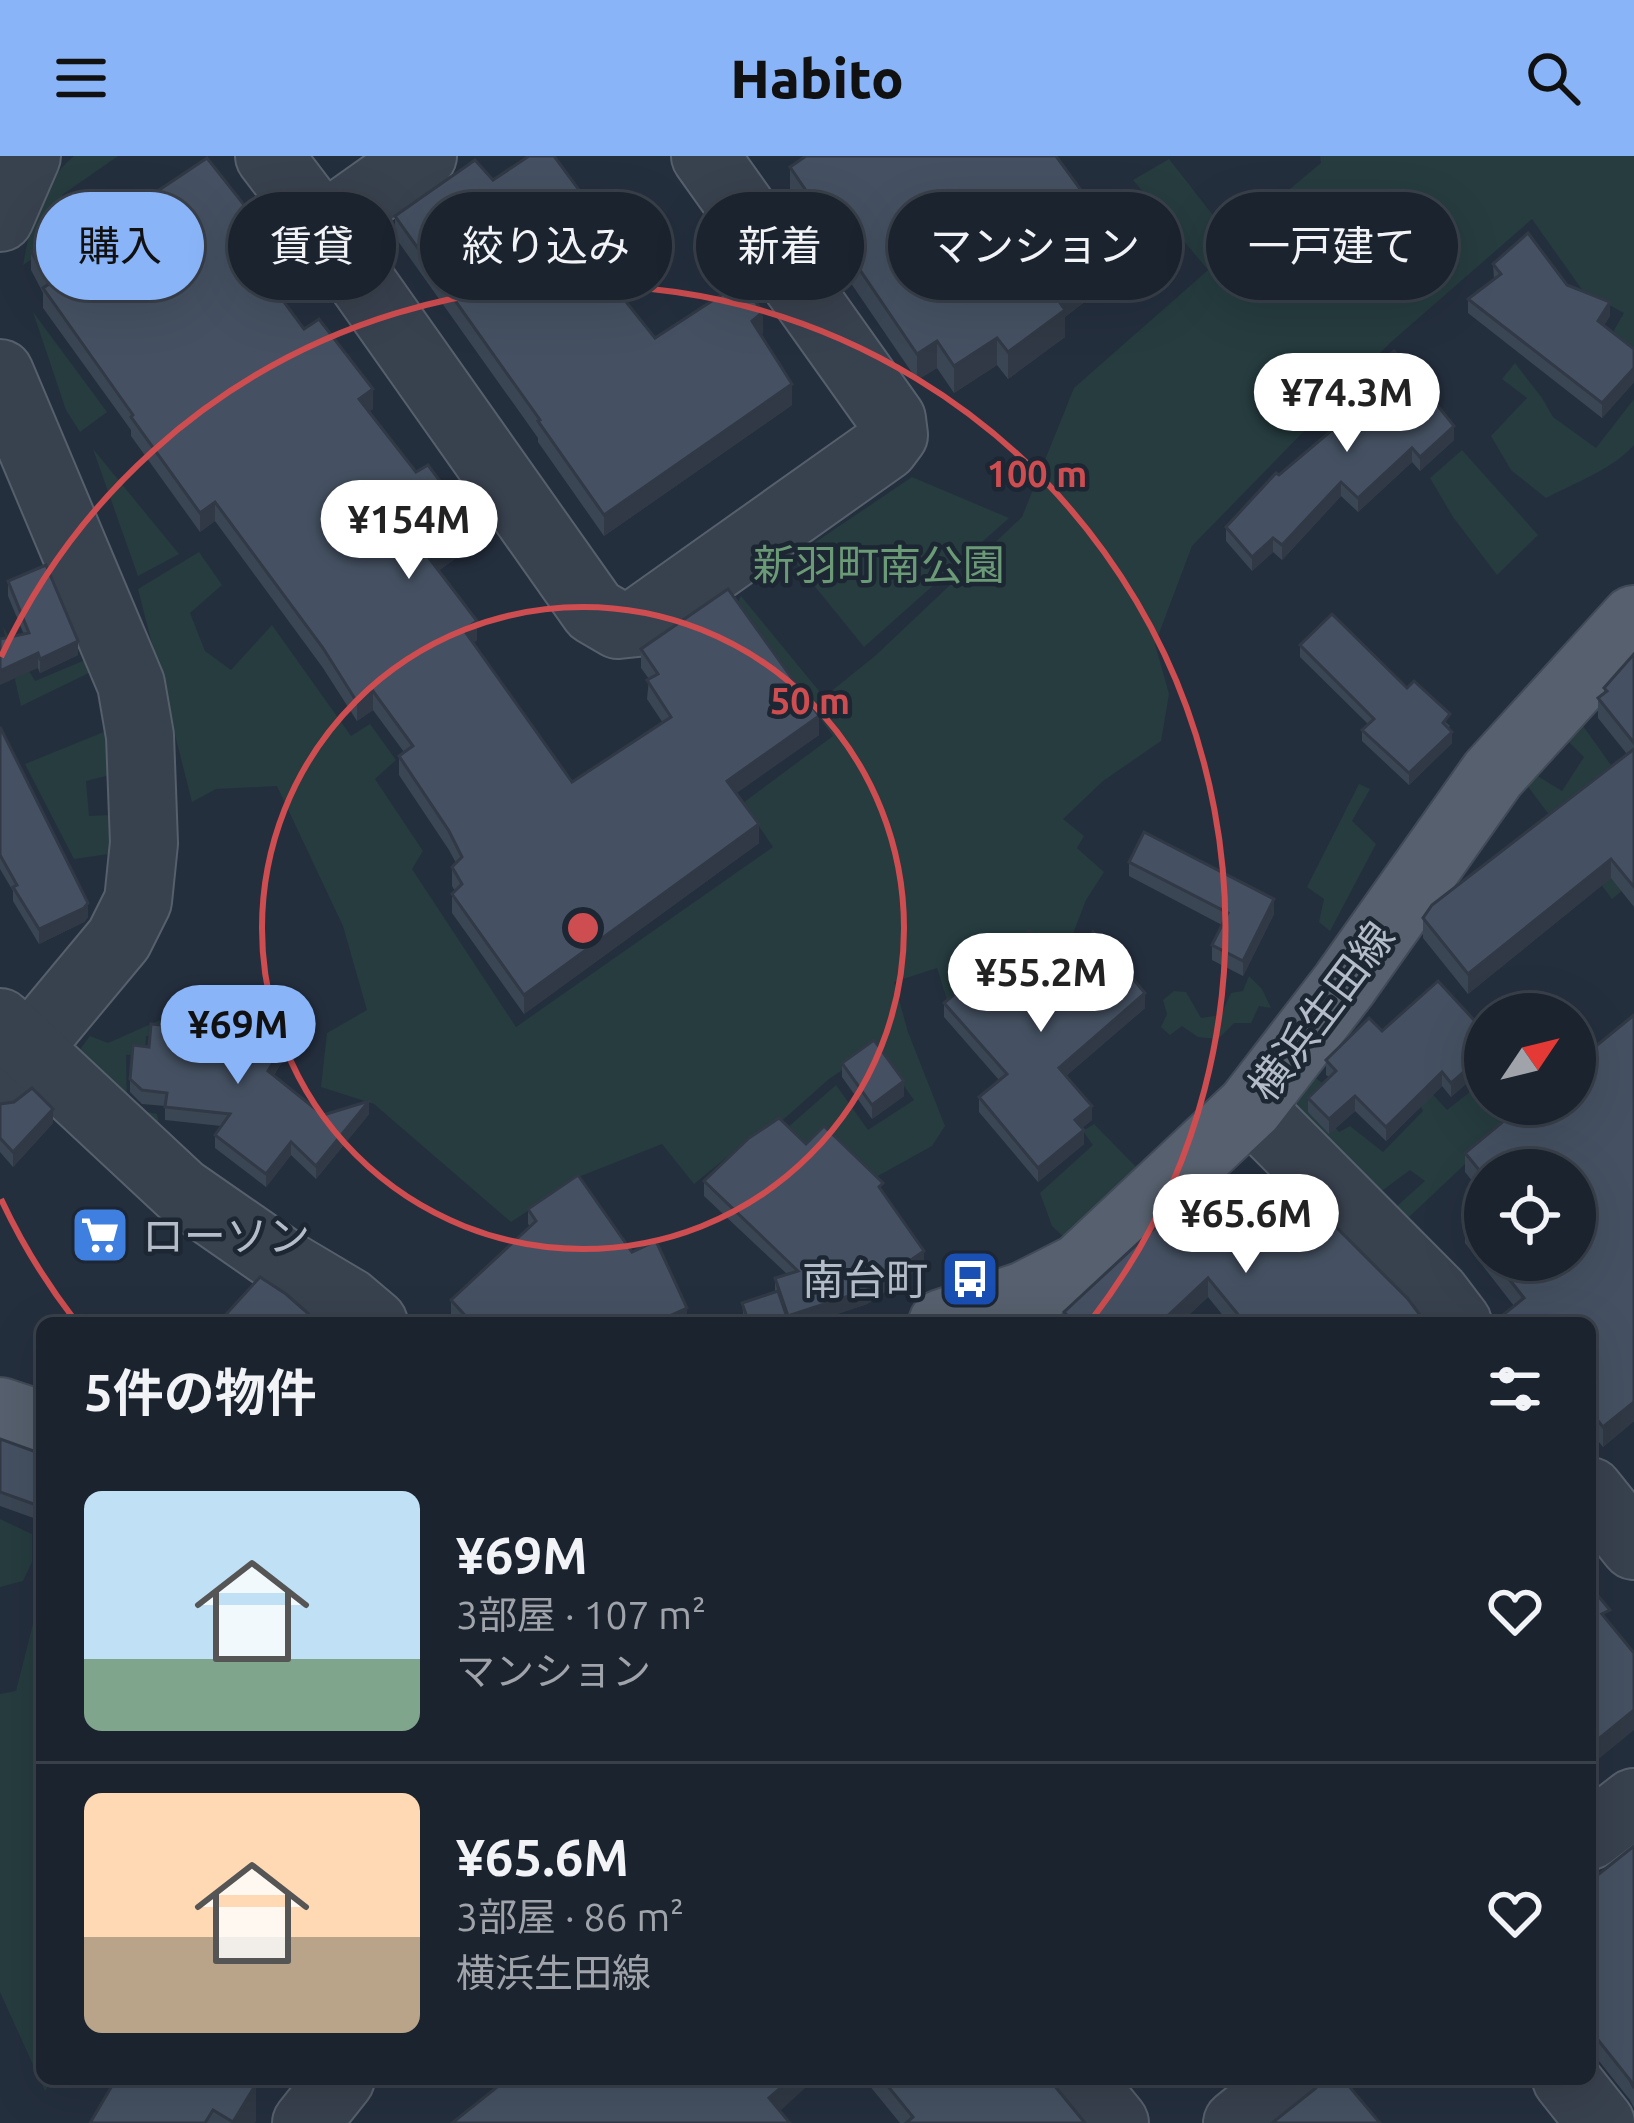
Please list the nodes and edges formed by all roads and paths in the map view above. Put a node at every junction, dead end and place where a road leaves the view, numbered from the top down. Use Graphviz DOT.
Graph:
graph roads {
  1 [pos="27,156"];
  2 [pos="269,156"];
  3 [pos="423,156"];
  4 [pos="718,159"];
  5 [pos="296,192"];
  6 [pos="372,192"];
  7 [pos="0,216"];
  8 [pos="375,300"];
  9 [pos="0,374"];
  10 [pos="1634,619"];
  11 [pos="9,1052"];
  12 [pos="1250,1107"];
  13 [pos="367,1317"];
  14 [pos="974,1317"];
  15 [pos="1453,1317"];
  16 [pos="0,1411"];
  17 [pos="36,1423"];
  18 [pos="1596,1498"];
  19 [pos="1634,1546"];
  20 [pos="1634,1802"];
  21 [pos="1596,1831"];
  22 [pos="336,2085"];
  23 [pos="1084,2085"];
  24 [pos="1284,2085"];
  25 [pos="1571,2085"];
  26 [pos="306,2123"];
  27 [pos="1115,2123"];
  28 [pos="1237,2123"];
  29 [pos="1601,2123"];
  1 -- 7 [label="street"];
  2 -- 5 [label="street"];
  3 -- 6 [label="street"];
  4 -- 8 [label="street"];
  9 -- 11 [label="street"];
  10 -- 12 [label="main road, 横浜生田線"];
  11 -- 13 [label="street"];
  12 -- 14 [label="main road, 横浜生田線"];
  12 -- 15 [label="street"];
  16 -- 17 [label="main road"];
  18 -- 19 [label="street"];
  20 -- 21 [label="street"];
  22 -- 26 [label="street"];
  23 -- 27 [label="street"];
  24 -- 28 [label="street"];
  25 -- 29 [label="street"];
}
